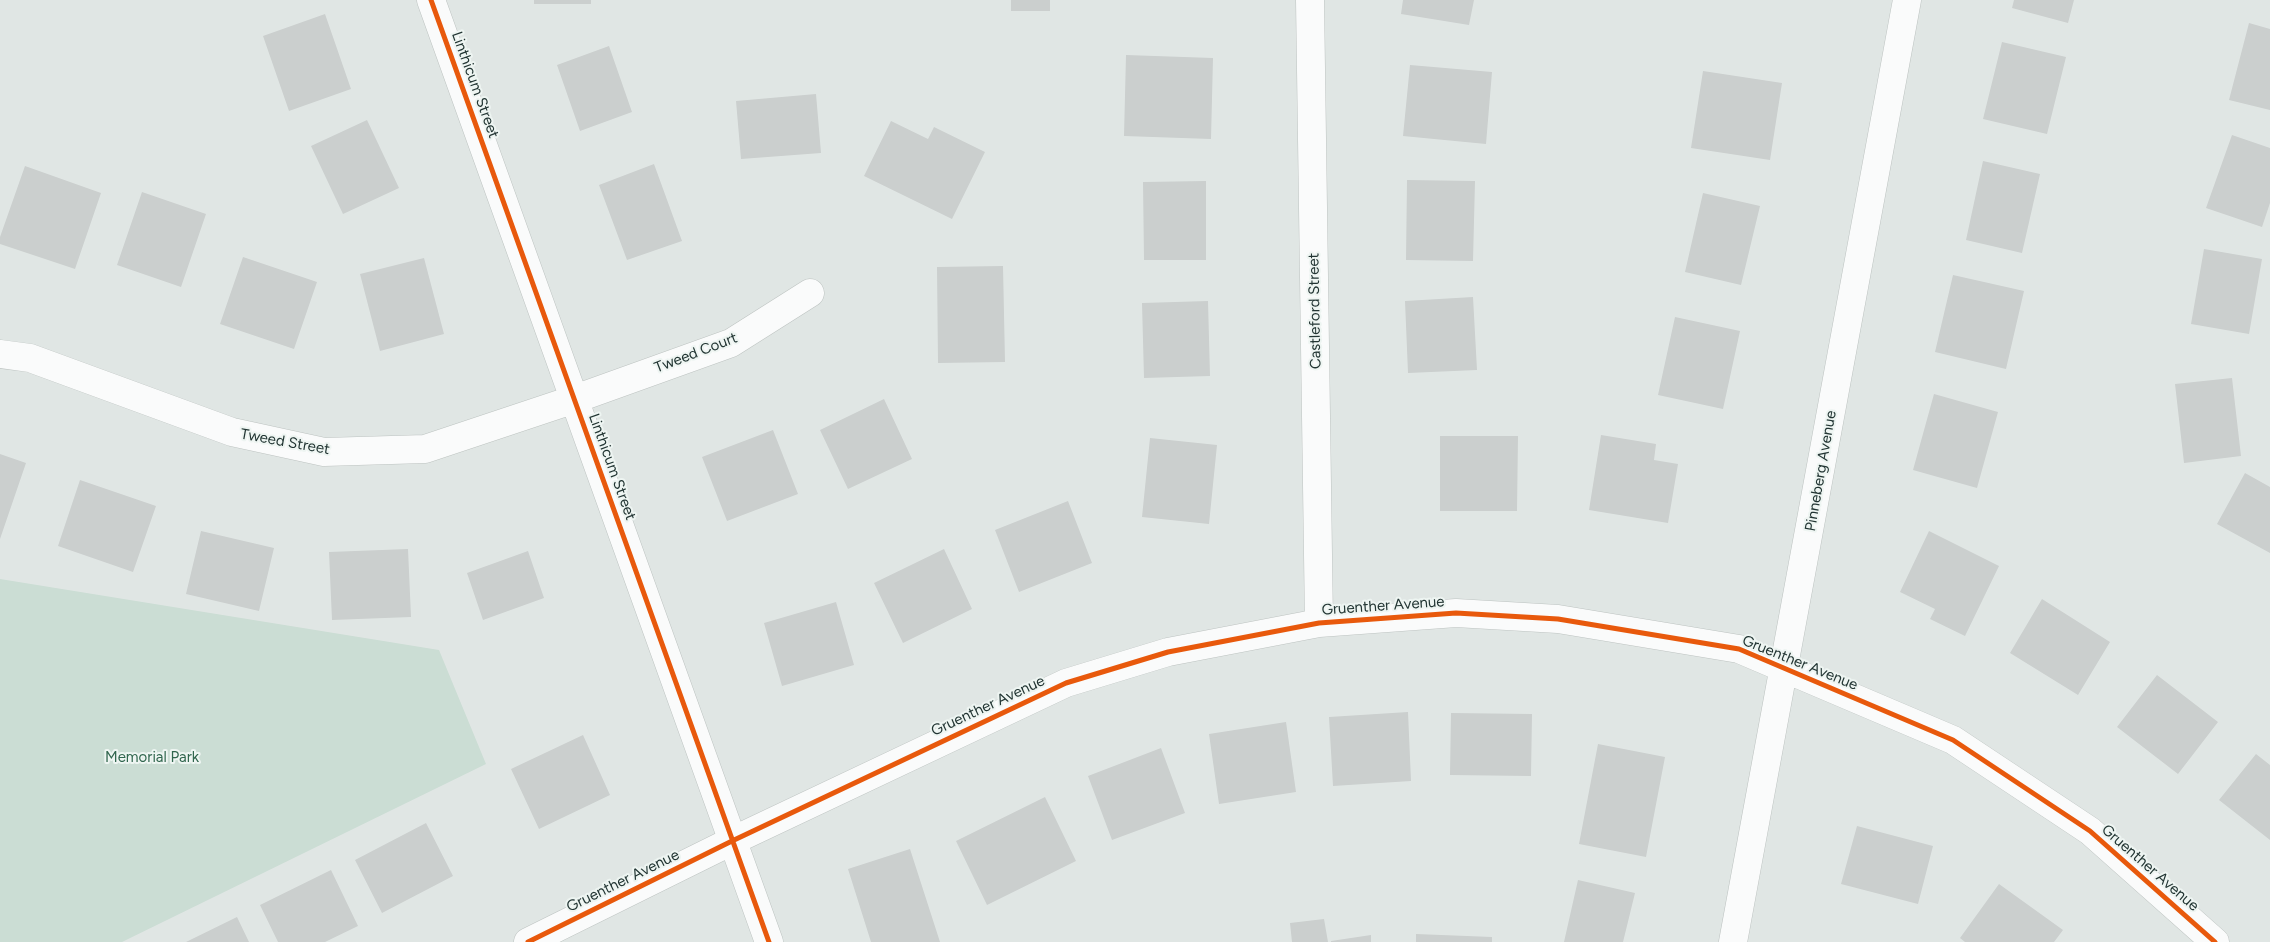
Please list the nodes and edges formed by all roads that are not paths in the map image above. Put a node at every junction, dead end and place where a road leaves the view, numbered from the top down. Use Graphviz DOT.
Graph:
graph roads {
  1 [pos="431,0"];
  2 [pos="1310,0"];
  3 [pos="1907,0"];
  4 [pos="810,293"];
  5 [pos="0,354"];
  6 [pos="575,399"];
  7 [pos="1319,623"];
  8 [pos="1784,669"];
  9 [pos="732,840"];
  10 [pos="528,942"];
  11 [pos="769,942"];
  12 [pos="1733,942"];
  13 [pos="2215,942"];
  1 -- 6 [label="street, Linthicum Street"];
  2 -- 7 [label="street, Castleford Street"];
  3 -- 8 [label="street, Pinneberg Avenue"];
  4 -- 6 [label="street, Tweed Court"];
  5 -- 6 [label="street, Tweed Street"];
  6 -- 9 [label="street, Linthicum Street"];
  7 -- 8 [label="street, Gruenther Avenue"];
  7 -- 9 [label="street, Gruenther Avenue"];
  8 -- 12 [label="street, Pinneberg Avenue"];
  8 -- 13 [label="street, Gruenther Avenue"];
  9 -- 10 [label="street, Gruenther Avenue"];
  9 -- 11 [label="street, Linthicum Street"];
}
